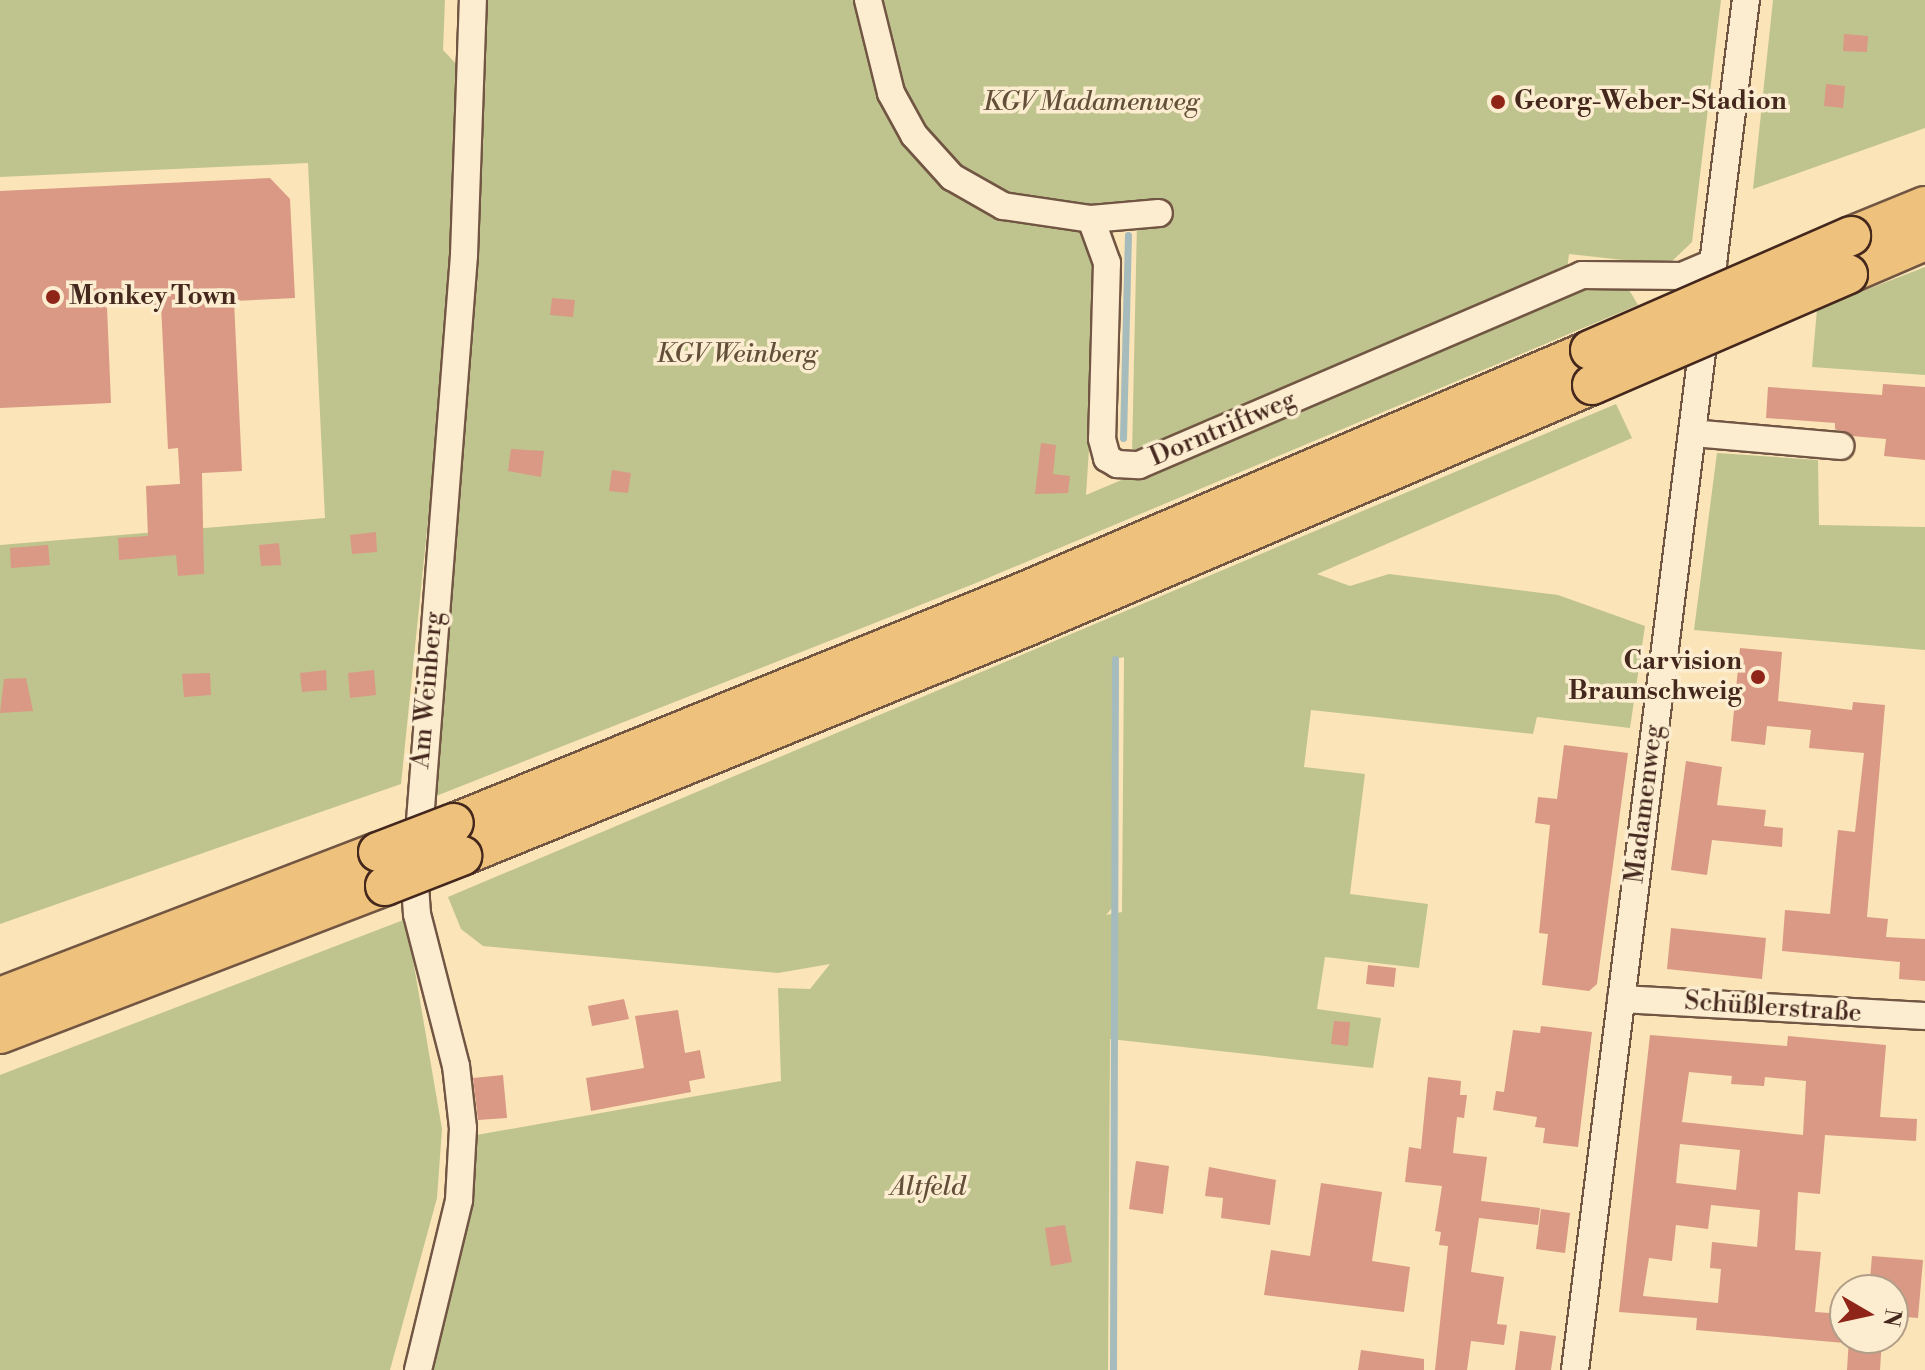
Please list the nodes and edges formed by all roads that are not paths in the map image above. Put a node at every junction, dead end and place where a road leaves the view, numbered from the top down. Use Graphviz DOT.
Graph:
graph roads {
  1 [pos="473,0"];
  2 [pos="868,0"];
  3 [pos="1746,0"];
  4 [pos="1925,206"];
  5 [pos="1159,213"];
  6 [pos="1091,219"];
  7 [pos="1925,241"];
  8 [pos="1713,263"];
  9 [pos="1591,367"];
  10 [pos="1692,433"];
  11 [pos="1840,446"];
  12 [pos="382,869"];
  13 [pos="0,997"];
  14 [pos="1621,999"];
  15 [pos="1925,1016"];
  16 [pos="0,1034"];
  17 [pos="418,1370"];
  18 [pos="1575,1370"];
  1 -- 17 [label="street, Am Weinberg"];
  2 -- 6 [label="street"];
  3 -- 8 [label="street, Madamenweg"];
  4 -- 9 [label="highway, bridge"];
  5 -- 6 [label="street"];
  6 -- 8 [label="street, Dorntriftweg"];
  7 -- 9 [label="highway, bridge"];
  8 -- 10 [label="street, Madamenweg"];
  9 -- 12 [label="highway, bridge"];
  10 -- 11 [label="street"];
  10 -- 14 [label="street, Madamenweg"];
  12 -- 13 [label="highway"];
  12 -- 16 [label="highway"];
  14 -- 15 [label="street, Schüßlerstraße"];
  14 -- 18 [label="street, Madamenweg"];
}
